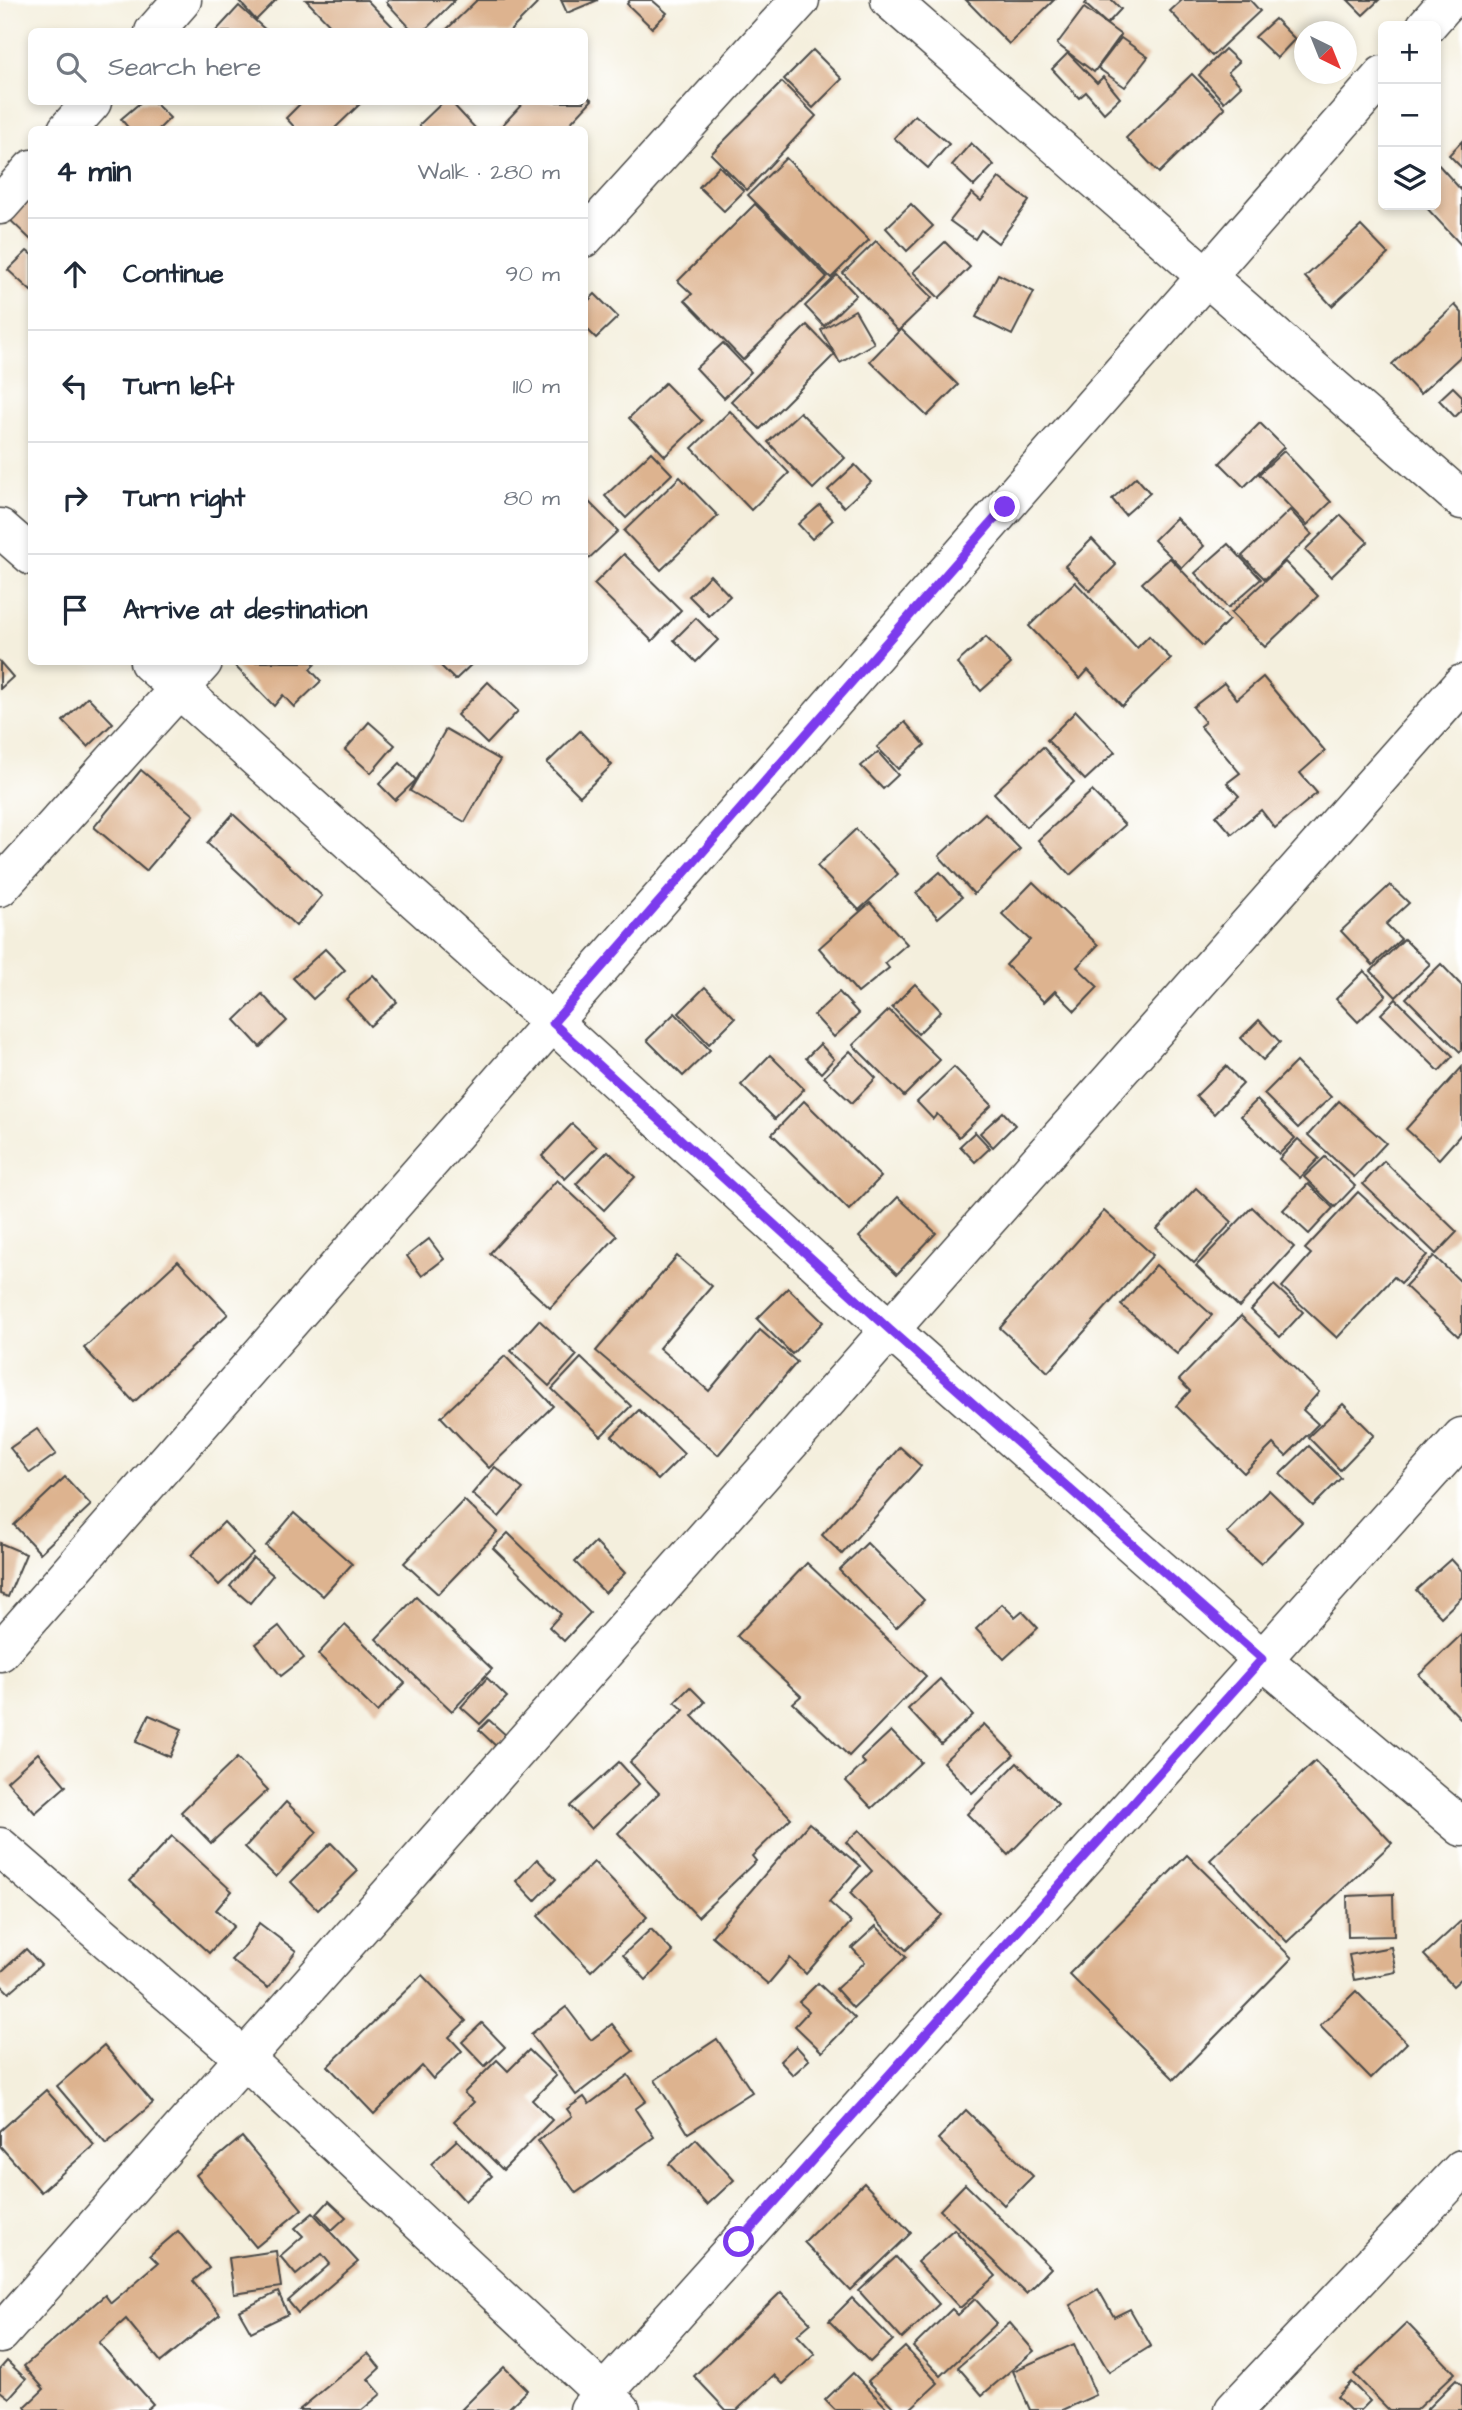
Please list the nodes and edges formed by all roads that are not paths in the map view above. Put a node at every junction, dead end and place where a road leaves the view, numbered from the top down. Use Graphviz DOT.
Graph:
graph roads {
  1 [pos="182,0"];
  2 [pos="800,0"];
  3 [pos="890,0"];
  4 [pos="1449,0"];
  5 [pos="1430,21"];
  6 [pos="158,28"];
  7 [pos="1378,81"];
  8 [pos="89,105"];
  9 [pos="71,126"];
  10 [pos="28,174"];
  11 [pos="0,205"];
  12 [pos="588,234"];
  13 [pos="1207,277"];
  14 [pos="1462,500"];
  15 [pos="0,528"];
  16 [pos="28,552"];
  17 [pos="159,665"];
  18 [pos="191,675"];
  19 [pos="1462,684"];
  20 [pos="0,887"];
  21 [pos="553,1023"];
  22 [pos="890,1330"];
  23 [pos="1462,1437"];
  24 [pos="0,1652"];
  25 [pos="1262,1659"];
  26 [pos="1462,1827"];
  27 [pos="0,1847"];
  28 [pos="244,2058"];
  29 [pos="1462,2169"];
  30 [pos="0,2334"];
  31 [pos="604,2405"];
  32 [pos="1234,2410"];
  1 -- 6 [label="street"];
  2 -- 12 [label="street"];
  3 -- 13 [label="street"];
  4 -- 5 [label="street"];
  7 -- 13 [label="street"];
  8 -- 9 [label="street"];
  10 -- 11 [label="street"];
  13 -- 14 [label="street"];
  13 -- 21 [label="street"];
  15 -- 16 [label="street"];
  17 -- 18 [label="street"];
  18 -- 20 [label="street"];
  18 -- 21 [label="street"];
  19 -- 22 [label="street"];
  21 -- 22 [label="street"];
  21 -- 24 [label="street"];
  22 -- 25 [label="street"];
  22 -- 28 [label="street"];
  23 -- 25 [label="street"];
  25 -- 26 [label="street"];
  25 -- 31 [label="street"];
  27 -- 28 [label="street"];
  28 -- 30 [label="street"];
  28 -- 31 [label="street"];
  29 -- 32 [label="street"];
}
